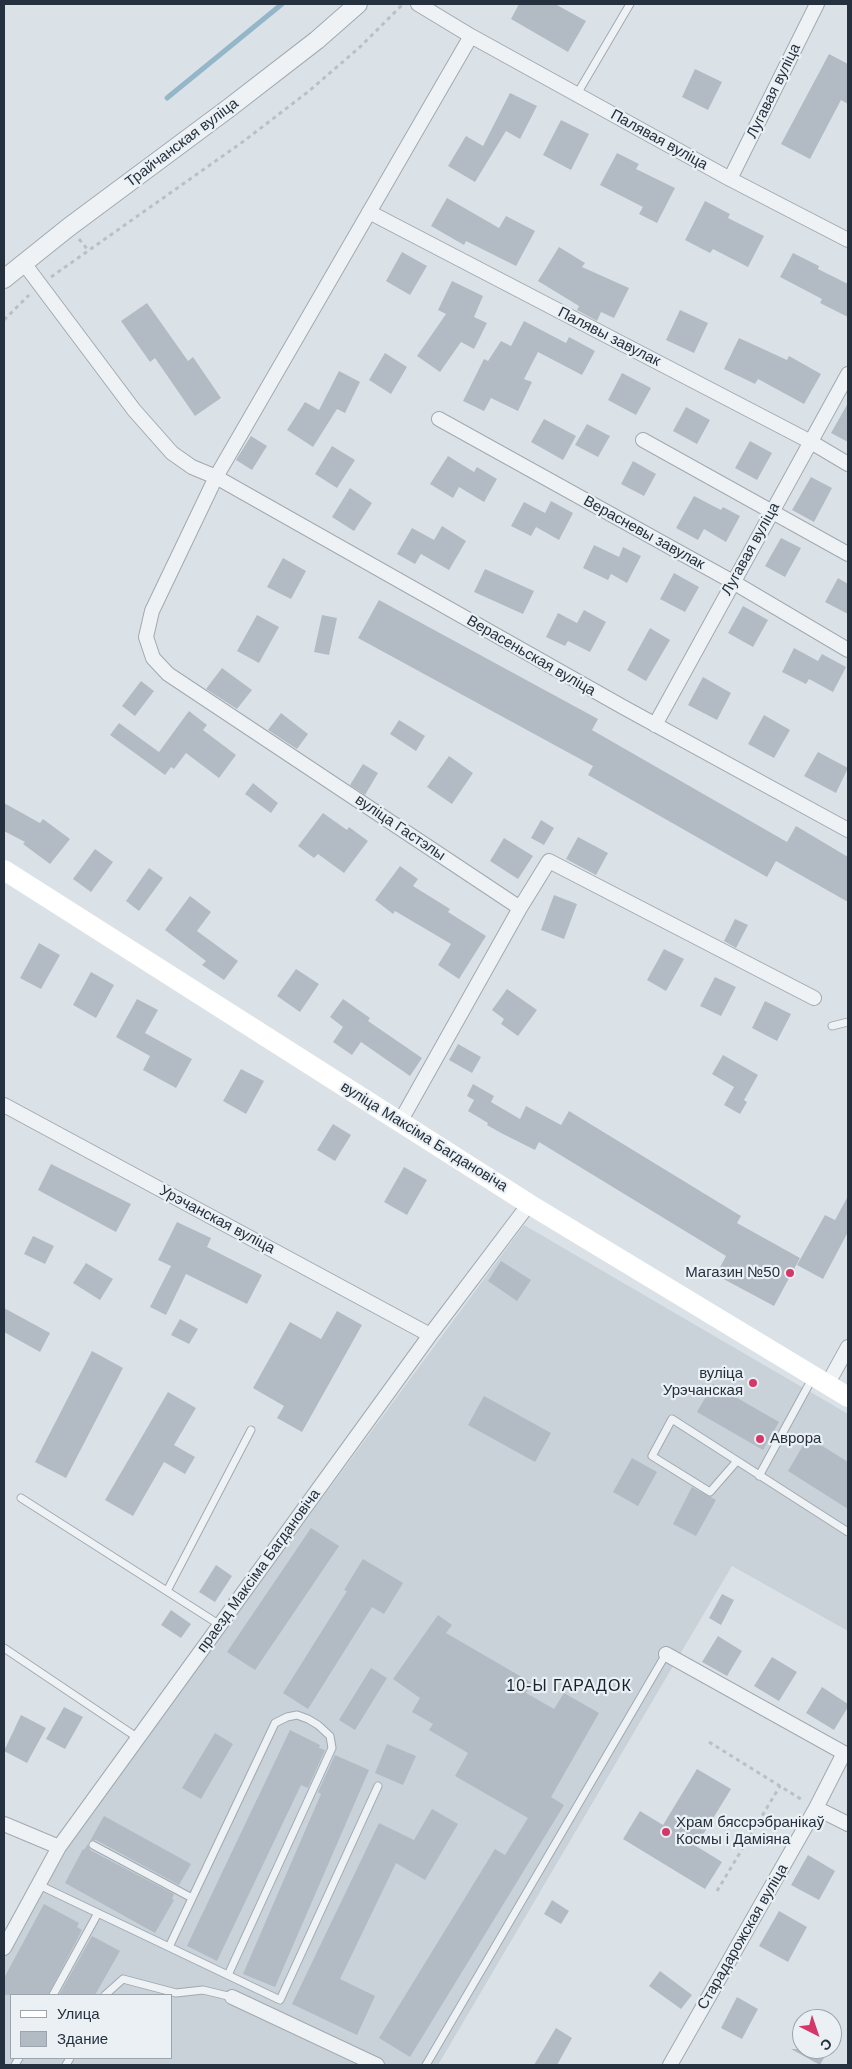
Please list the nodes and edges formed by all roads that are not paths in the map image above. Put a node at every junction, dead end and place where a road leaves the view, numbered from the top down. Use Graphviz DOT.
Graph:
graph roads {
  1 [pos="358,4"];
  2 [pos="418,4"];
  3 [pos="630,4"];
  4 [pos="818,4"];
  5 [pos="471,36"];
  6 [pos="577,94"];
  7 [pos="730,179"];
  8 [pos="369,212"];
  9 [pos="848,240"];
  10 [pos="23,262"];
  11 [pos="4,279"];
  12 [pos="848,374"];
  13 [pos="439,419"];
  14 [pos="643,440"];
  15 [pos="811,442"];
  16 [pos="848,464"];
  17 [pos="216,477"];
  18 [pos="772,511"];
  19 [pos="848,554"];
  20 [pos="733,582"];
  21 [pos="848,650"];
  22 [pos="655,725"];
  23 [pos="848,830"];
  24 [pos="4,870"];
  25 [pos="520,908"];
  26 [pos="814,998"];
  27 [pos="848,1022"];
  28 [pos="832,1026"];
  29 [pos="4,1105"];
  30 [pos="400,1122"];
  31 [pos="529,1204"];
  32 [pos="430,1335"];
  33 [pos="848,1347"];
  34 [pos="820,1381"];
  35 [pos="848,1397"];
  36 [pos="251,1430"];
  37 [pos="737,1462"];
  38 [pos="759,1476"];
  39 [pos="21,1498"];
  40 [pos="848,1532"];
  41 [pos="167,1591"];
  42 [pos="220,1625"];
  43 [pos="4,1648"];
  44 [pos="666,1654"];
  45 [pos="138,1738"];
  46 [pos="378,1786"];
  47 [pos="816,1808"];
  48 [pos="4,1824"];
  49 [pos="848,1824"];
  50 [pos="93,1845"];
  51 [pos="59,1847"];
  52 [pos="39,1885"];
  53 [pos="192,1898"];
  54 [pos="98,1913"];
  55 [pos="169,1947"];
  56 [pos="4,1948"];
  57 [pos="228,1975"];
  58 [pos="54,1994"];
  59 [pos="106,1994"];
  60 [pos="232,1996"];
  61 [pos="371,2064"];
  62 [pos="426,2065"];
  63 [pos="670,2065"];
  1 -- 10 [label="street, Трайчанская вуліца"];
  2 -- 5 [label="street, Палявая вуліца"];
  3 -- 6 [label="lane"];
  4 -- 7 [label="street, Лугавая вуліца"];
  5 -- 6 [label="street, Палявая вуліца"];
  5 -- 8 [label="street, вуліца Гастэлы"];
  6 -- 7 [label="street, Палявая вуліца"];
  7 -- 9 [label="street, Палявая вуліца"];
  8 -- 15 [label="street, Палявы завулак"];
  8 -- 17 [label="street, вуліца Гастэлы"];
  10 -- 11 [label="street, Трайчанская вуліца"];
  10 -- 17 [label="street, Верасеньская вуліца"];
  12 -- 15 [label="street, Лугавая вуліца"];
  13 -- 20 [label="street, Верасневы завулак"];
  14 -- 18 [label="street"];
  15 -- 16 [label="street, Палявы завулак"];
  15 -- 18 [label="street, Лугавая вуліца"];
  17 -- 22 [label="street, Верасеньская вуліца"];
  17 -- 25 [label="street, вуліца Гастэлы"];
  18 -- 19 [label="street"];
  18 -- 20 [label="street, Лугавая вуліца"];
  20 -- 21 [label="street, Верасневы завулак"];
  20 -- 22 [label="street, Лугавая вуліца"];
  22 -- 23 [label="street, Верасеньская вуліца"];
  24 -- 30 [label="main road, вуліца Максіма Багдановіча"];
  25 -- 26 [label="street"];
  25 -- 30 [label="street"];
  27 -- 28 [label="lane"];
  29 -- 32 [label="street, Урэчанская вуліца"];
  30 -- 31 [label="main road, вуліца Максіма Багдановіча"];
  31 -- 32 [label="street, праезд Максіма Багдановіча"];
  31 -- 34 [label="main road, вуліца Максіма Багдановіча"];
  32 -- 42 [label="street, праезд Максіма Багдановіча"];
  33 -- 34 [label="street"];
  34 -- 35 [label="main road, вуліца Максіма Багдановіча"];
  34 -- 38 [label="lane"];
  36 -- 41 [label="lane"];
  37 -- 37 [label="lane"];
  37 -- 38 [label="lane"];
  38 -- 40 [label="lane"];
  39 -- 41 [label="lane"];
  41 -- 42 [label="lane"];
  42 -- 45 [label="street, праезд Максіма Багдановіча"];
  43 -- 45 [label="lane"];
  44 -- 47 [label="street, Старадарожская вуліца"];
  44 -- 62 [label="lane"];
  45 -- 51 [label="street, праезд Максіма Багдановіча"];
  46 -- 57 [label="lane"];
  47 -- 49 [label="street"];
  47 -- 63 [label="street, Старадарожская вуліца"];
  48 -- 51 [label="street"];
  50 -- 53 [label="lane"];
  51 -- 52 [label="street, праезд Максіма Багдановіча"];
  52 -- 54 [label="lane"];
  52 -- 56 [label="street, праезд Максіма Багдановіча"];
  53 -- 55 [label="lane"];
  53 -- 57 [label="lane"];
  54 -- 55 [label="lane"];
  54 -- 58 [label="lane"];
  55 -- 57 [label="lane"];
  59 -- 60 [label="lane"];
  60 -- 61 [label="street"];
}
